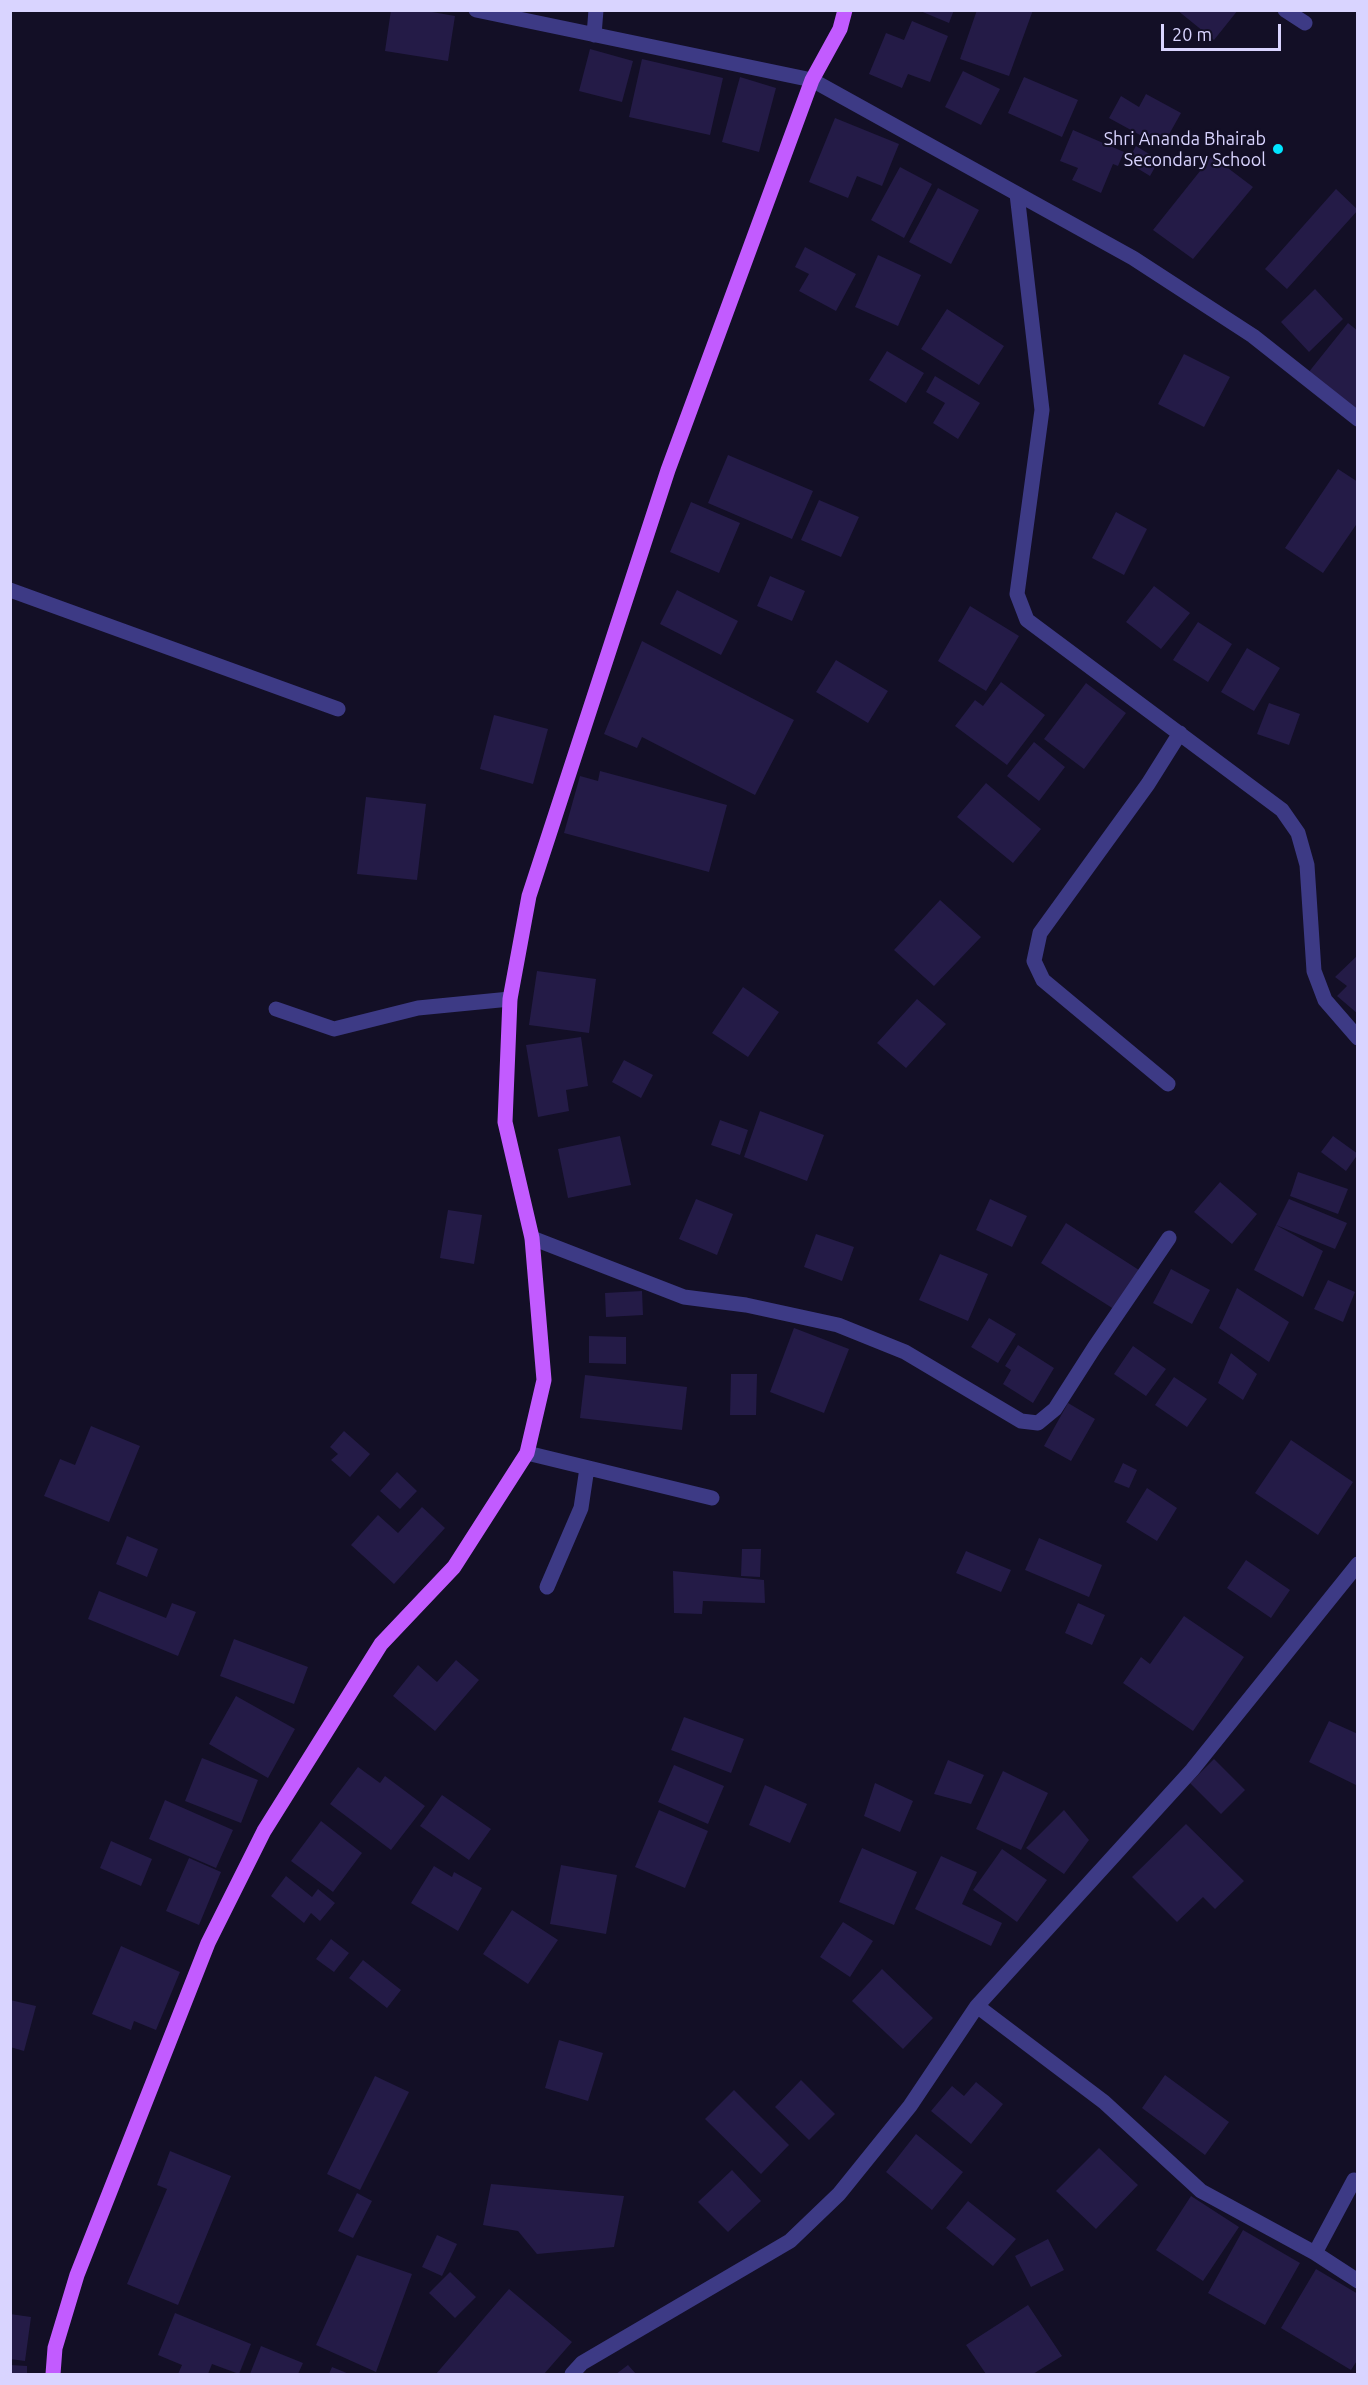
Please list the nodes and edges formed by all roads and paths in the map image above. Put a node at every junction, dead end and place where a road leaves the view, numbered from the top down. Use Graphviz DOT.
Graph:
graph roads {
  1 [pos="476,10"];
  2 [pos="596,10"];
  3 [pos="845,10"];
  4 [pos="1285,10"];
  5 [pos="1305,23"];
  6 [pos="594,35"];
  7 [pos="812,81"];
  8 [pos="1017,194"];
  9 [pos="1358,419"];
  10 [pos="10,590"];
  11 [pos="338,710"];
  12 [pos="1180,733"];
  13 [pos="510,999"];
  14 [pos="276,1010"];
  15 [pos="1358,1038"];
  16 [pos="1168,1084"];
  17 [pos="532,1238"];
  18 [pos="1169,1238"];
  19 [pos="527,1454"];
  20 [pos="587,1468"];
  21 [pos="712,1498"];
  22 [pos="1358,1564"];
  23 [pos="547,1587"];
  24 [pos="977,2006"];
  25 [pos="1354,2180"];
  26 [pos="1315,2253"];
  27 [pos="1358,2281"];
  28 [pos="53,2374"];
  29 [pos="572,2374"];
  1 -- 6 [label="street"];
  2 -- 6 [label="street"];
  3 -- 7 [label="main road"];
  4 -- 5 [label="street"];
  6 -- 7 [label="street"];
  7 -- 8 [label="street"];
  7 -- 13 [label="main road"];
  8 -- 9 [label="street"];
  8 -- 12 [label="street"];
  10 -- 11 [label="street"];
  12 -- 15 [label="street"];
  12 -- 16 [label="street"];
  13 -- 14 [label="street"];
  13 -- 17 [label="main road"];
  17 -- 18 [label="street"];
  17 -- 19 [label="main road"];
  19 -- 20 [label="street"];
  19 -- 28 [label="main road"];
  20 -- 21 [label="street"];
  20 -- 23 [label="street"];
  22 -- 24 [label="street"];
  24 -- 26 [label="street"];
  24 -- 29 [label="street"];
  25 -- 26 [label="street"];
  26 -- 27 [label="street"];
}
